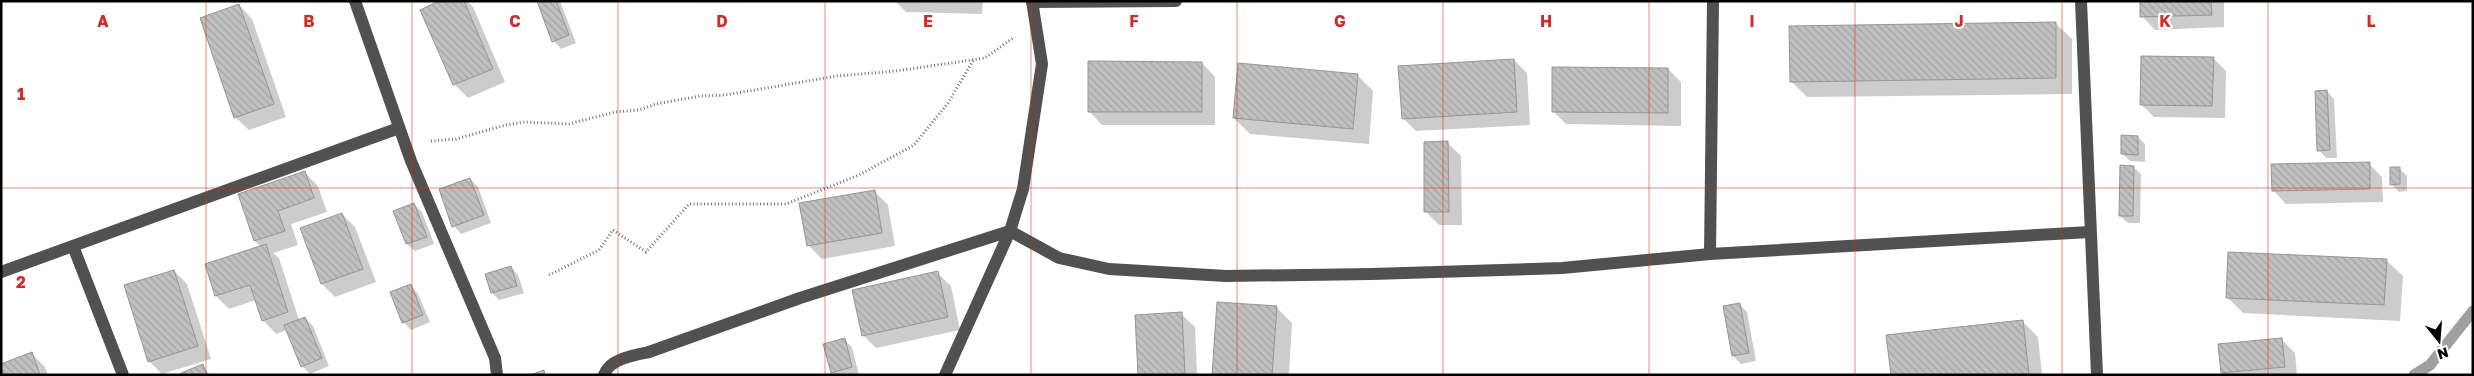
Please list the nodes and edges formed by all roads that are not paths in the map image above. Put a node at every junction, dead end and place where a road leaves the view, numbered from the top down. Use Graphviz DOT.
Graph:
graph roads {
  1 [pos="355,1"];
  2 [pos="1176,1"];
  3 [pos="1713,1"];
  4 [pos="2081,1"];
  5 [pos="1032,2"];
  6 [pos="399,128"];
  7 [pos="1010,231"];
  8 [pos="2090,232"];
  9 [pos="73,246"];
  10 [pos="1710,254"];
  11 [pos="1,272"];
  12 [pos="123,375"];
  13 [pos="497,375"];
  14 [pos="604,375"];
  15 [pos="945,375"];
  16 [pos="2097,375"];
  1 -- 6 [label="street"];
  2 -- 5 [label="street"];
  3 -- 10 [label="street"];
  4 -- 8 [label="street"];
  5 -- 7 [label="street"];
  6 -- 9 [label="street"];
  6 -- 13 [label="street"];
  7 -- 10 [label="street"];
  7 -- 14 [label="street"];
  7 -- 15 [label="street"];
  8 -- 10 [label="street"];
  8 -- 16 [label="street"];
  9 -- 11 [label="street"];
  9 -- 12 [label="street"];
}
